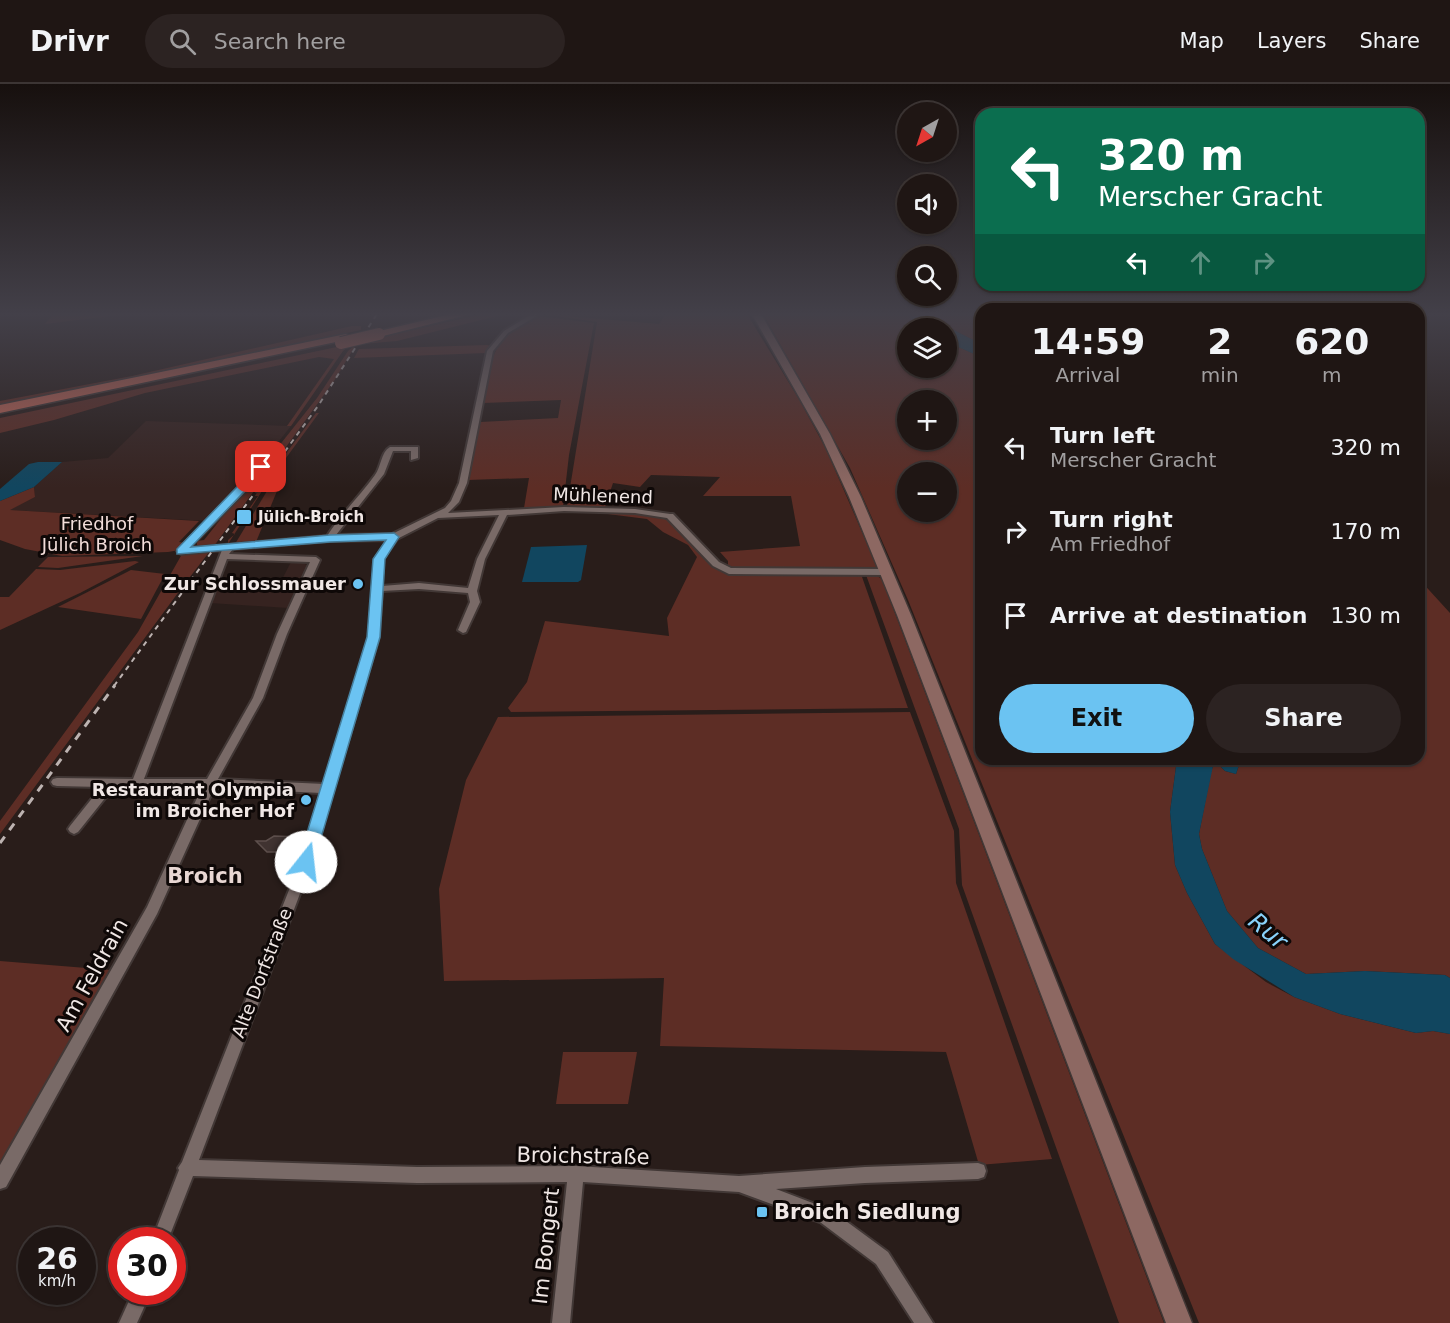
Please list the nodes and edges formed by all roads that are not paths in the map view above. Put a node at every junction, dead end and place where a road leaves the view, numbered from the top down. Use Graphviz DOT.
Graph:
graph roads {
  1 [pos="185,372"];
  2 [pos="196,372"];
  3 [pos="485,372"];
  4 [pos="789,372"];
  5 [pos="0,409"];
  6 [pos="0,414"];
  7 [pos="275,450"];
  8 [pos="414,458"];
  9 [pos="505,511"];
  10 [pos="439,516"];
  11 [pos="394,537"];
  12 [pos="330,538"];
  13 [pos="228,551"];
  14 [pos="886,572"];
  15 [pos="377,589"];
  16 [pos="472,591"];
  17 [pos="463,630"];
  18 [pos="57,782"];
  19 [pos="137,783"];
  20 [pos="210,783"];
  21 [pos="110,784"];
  22 [pos="327,789"];
  23 [pos="74,829"];
  24 [pos="186,1168"];
  25 [pos="978,1171"];
  26 [pos="576,1174"];
  27 [pos="0,1181"];
  28 [pos="739,1184"];
  29 [pos="165,1227"];
  30 [pos="136,1305"];
  31 [pos="128,1323"];
  32 [pos="561,1323"];
  33 [pos="924,1323"];
  34 [pos="1179,1323"];
  1 -- 5 [label="highway"];
  2 -- 6 [label="highway"];
  3 -- 10 [label="street"];
  4 -- 14 [label="main road"];
  7 -- 13 [label="street"];
  8 -- 12 [label="street"];
  9 -- 10 [label="street, Mühlenend"];
  9 -- 14 [label="street, Mühlenend"];
  9 -- 16 [label="street"];
  10 -- 11 [label="street"];
  11 -- 12 [label="street"];
  11 -- 15 [label="street, Alte Dorfstraße"];
  12 -- 13 [label="street"];
  13 -- 19 [label="street"];
  13 -- 20 [label="street, Am Feldrain"];
  14 -- 34 [label="main road"];
  15 -- 16 [label="street"];
  15 -- 22 [label="street, Alte Dorfstraße"];
  16 -- 17 [label="street"];
  18 -- 21 [label="street"];
  19 -- 20 [label="street"];
  19 -- 21 [label="street"];
  20 -- 22 [label="street"];
  20 -- 27 [label="street, Am Feldrain"];
  21 -- 23 [label="street"];
  22 -- 24 [label="street, Alte Dorfstraße"];
  24 -- 26 [label="street, Broichstraße"];
  24 -- 29 [label="street, Alte Dorfstraße"];
  25 -- 28 [label="street, Broichstraße"];
  26 -- 28 [label="street, Broichstraße"];
  26 -- 32 [label="street, Im Bongert"];
  28 -- 33 [label="street"];
  30 -- 31 [label="street"];
}
